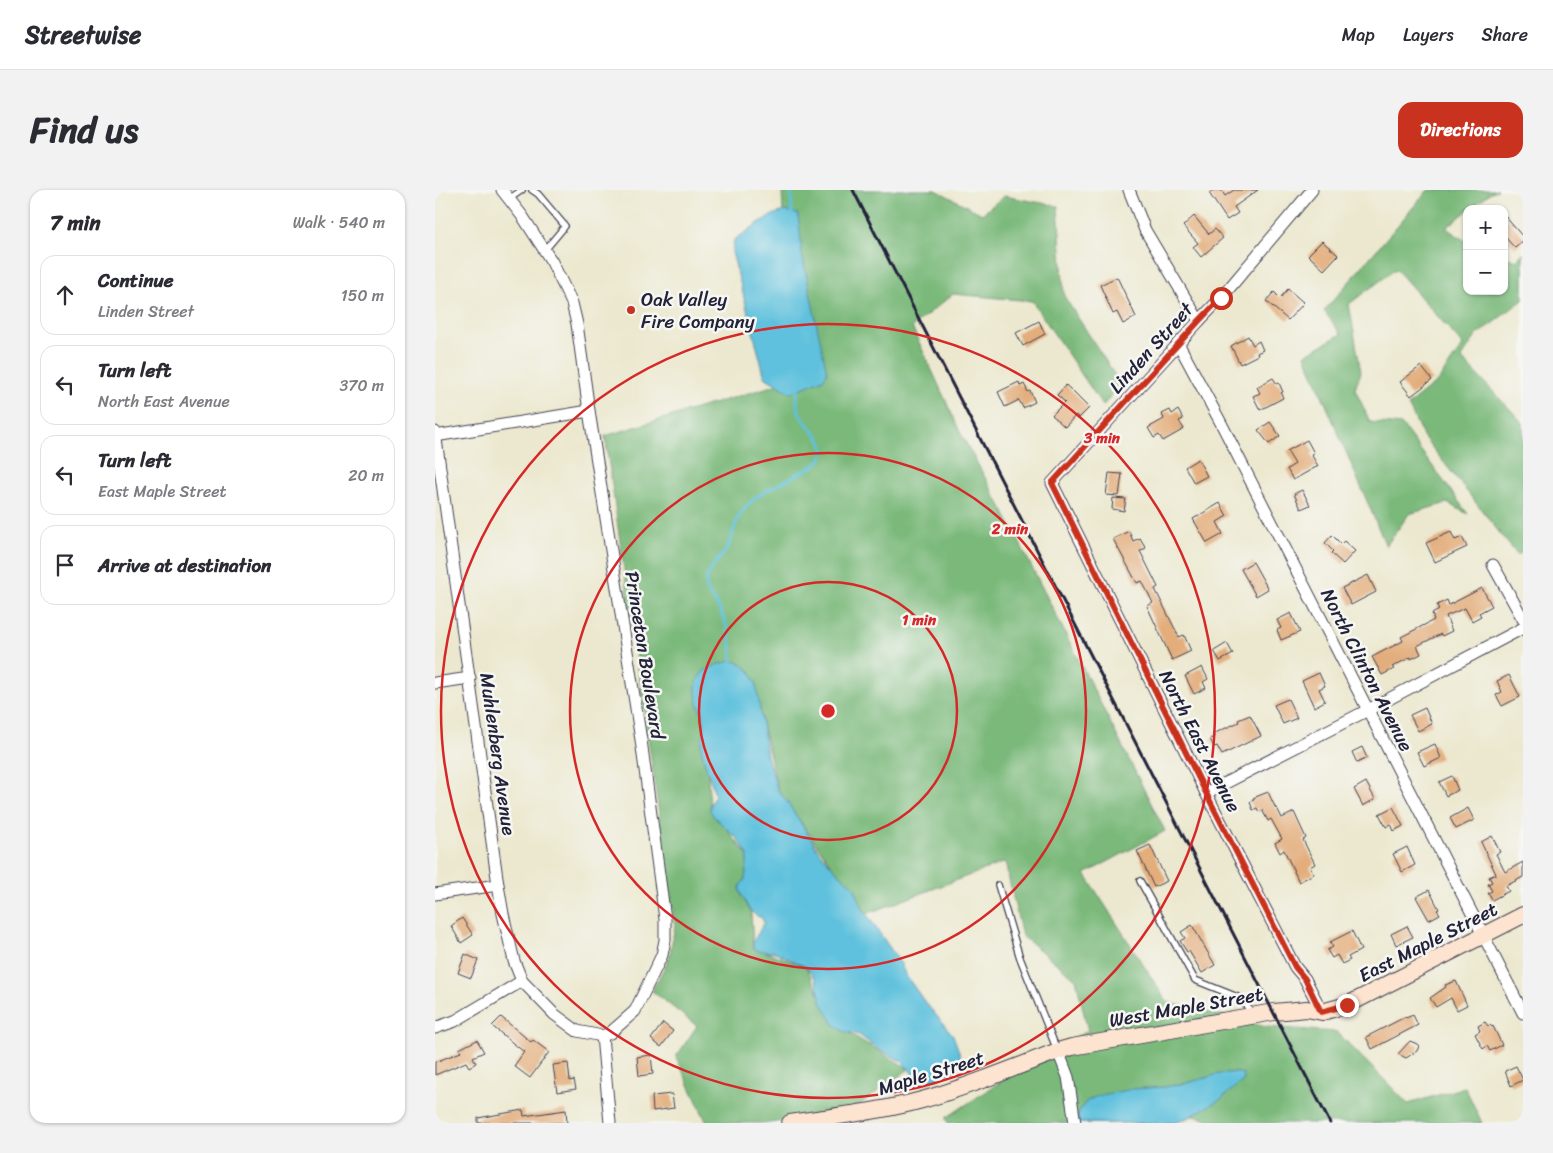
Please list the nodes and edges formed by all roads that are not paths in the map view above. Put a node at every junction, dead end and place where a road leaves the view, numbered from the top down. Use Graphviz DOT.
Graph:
graph roads {
  1 [pos="522,190"];
  2 [pos="532,190"];
  3 [pos="1129,190"];
  4 [pos="1312,190"];
  5 [pos="506,194"];
  6 [pos="544,251"];
  7 [pos="1199,321"];
  8 [pos="1178,343"];
  9 [pos="589,411"];
  10 [pos="435,435"];
  11 [pos="1052,483"];
  12 [pos="1493,565"];
  13 [pos="1523,619"];
  14 [pos="1523,628"];
  15 [pos="470,678"];
  16 [pos="435,684"];
  17 [pos="1368,710"];
  18 [pos="1206,793"];
  19 [pos="1140,880"];
  20 [pos="498,885"];
  21 [pos="998,885"];
  22 [pos="435,894"];
  23 [pos="1523,915"];
  24 [pos="1484,936"];
  25 [pos="522,981"];
  26 [pos="1321,1012"];
  27 [pos="1523,1013"];
  28 [pos="1255,1016"];
  29 [pos="435,1028"];
  30 [pos="602,1036"];
  31 [pos="1058,1051"];
  32 [pos="829,1120"];
  33 [pos="610,1123"];
  34 [pos="790,1123"];
  35 [pos="1075,1123"];
  1 -- 5 [label="lane"];
  2 -- 6 [label="lane"];
  3 -- 7 [label="street"];
  4 -- 7 [label="street, Linden Street"];
  5 -- 6 [label="street, Princeton Boulevard"];
  6 -- 9 [label="street, Princeton Boulevard"];
  7 -- 8 [label="street, Linden Street"];
  8 -- 11 [label="street, Linden Street"];
  8 -- 17 [label="street, North Clinton Avenue"];
  9 -- 10 [label="street"];
  9 -- 30 [label="street, Princeton Boulevard"];
  10 -- 15 [label="street, Muhlenberg Avenue"];
  11 -- 18 [label="street, North East Avenue"];
  12 -- 13 [label="street"];
  14 -- 17 [label="street"];
  15 -- 16 [label="street"];
  15 -- 20 [label="street, Muhlenberg Avenue"];
  17 -- 18 [label="street"];
  17 -- 24 [label="street, North Clinton Avenue"];
  18 -- 26 [label="street, North East Avenue"];
  19 -- 28 [label="lane"];
  20 -- 22 [label="street"];
  20 -- 25 [label="street, Muhlenberg Avenue"];
  21 -- 31 [label="lane"];
  23 -- 24 [label="street, East Maple Street"];
  24 -- 26 [label="street, East Maple Street"];
  24 -- 27 [label="street, North Clinton Avenue"];
  25 -- 29 [label="street"];
  25 -- 30 [label="street, Muhlenberg Avenue"];
  26 -- 28 [label="street, West Maple Street"];
  28 -- 31 [label="street, West Maple Street"];
  30 -- 33 [label="street"];
  31 -- 32 [label="street, Maple Street"];
  31 -- 35 [label="street"];
  32 -- 34 [label="street, Maple Street"];
}
